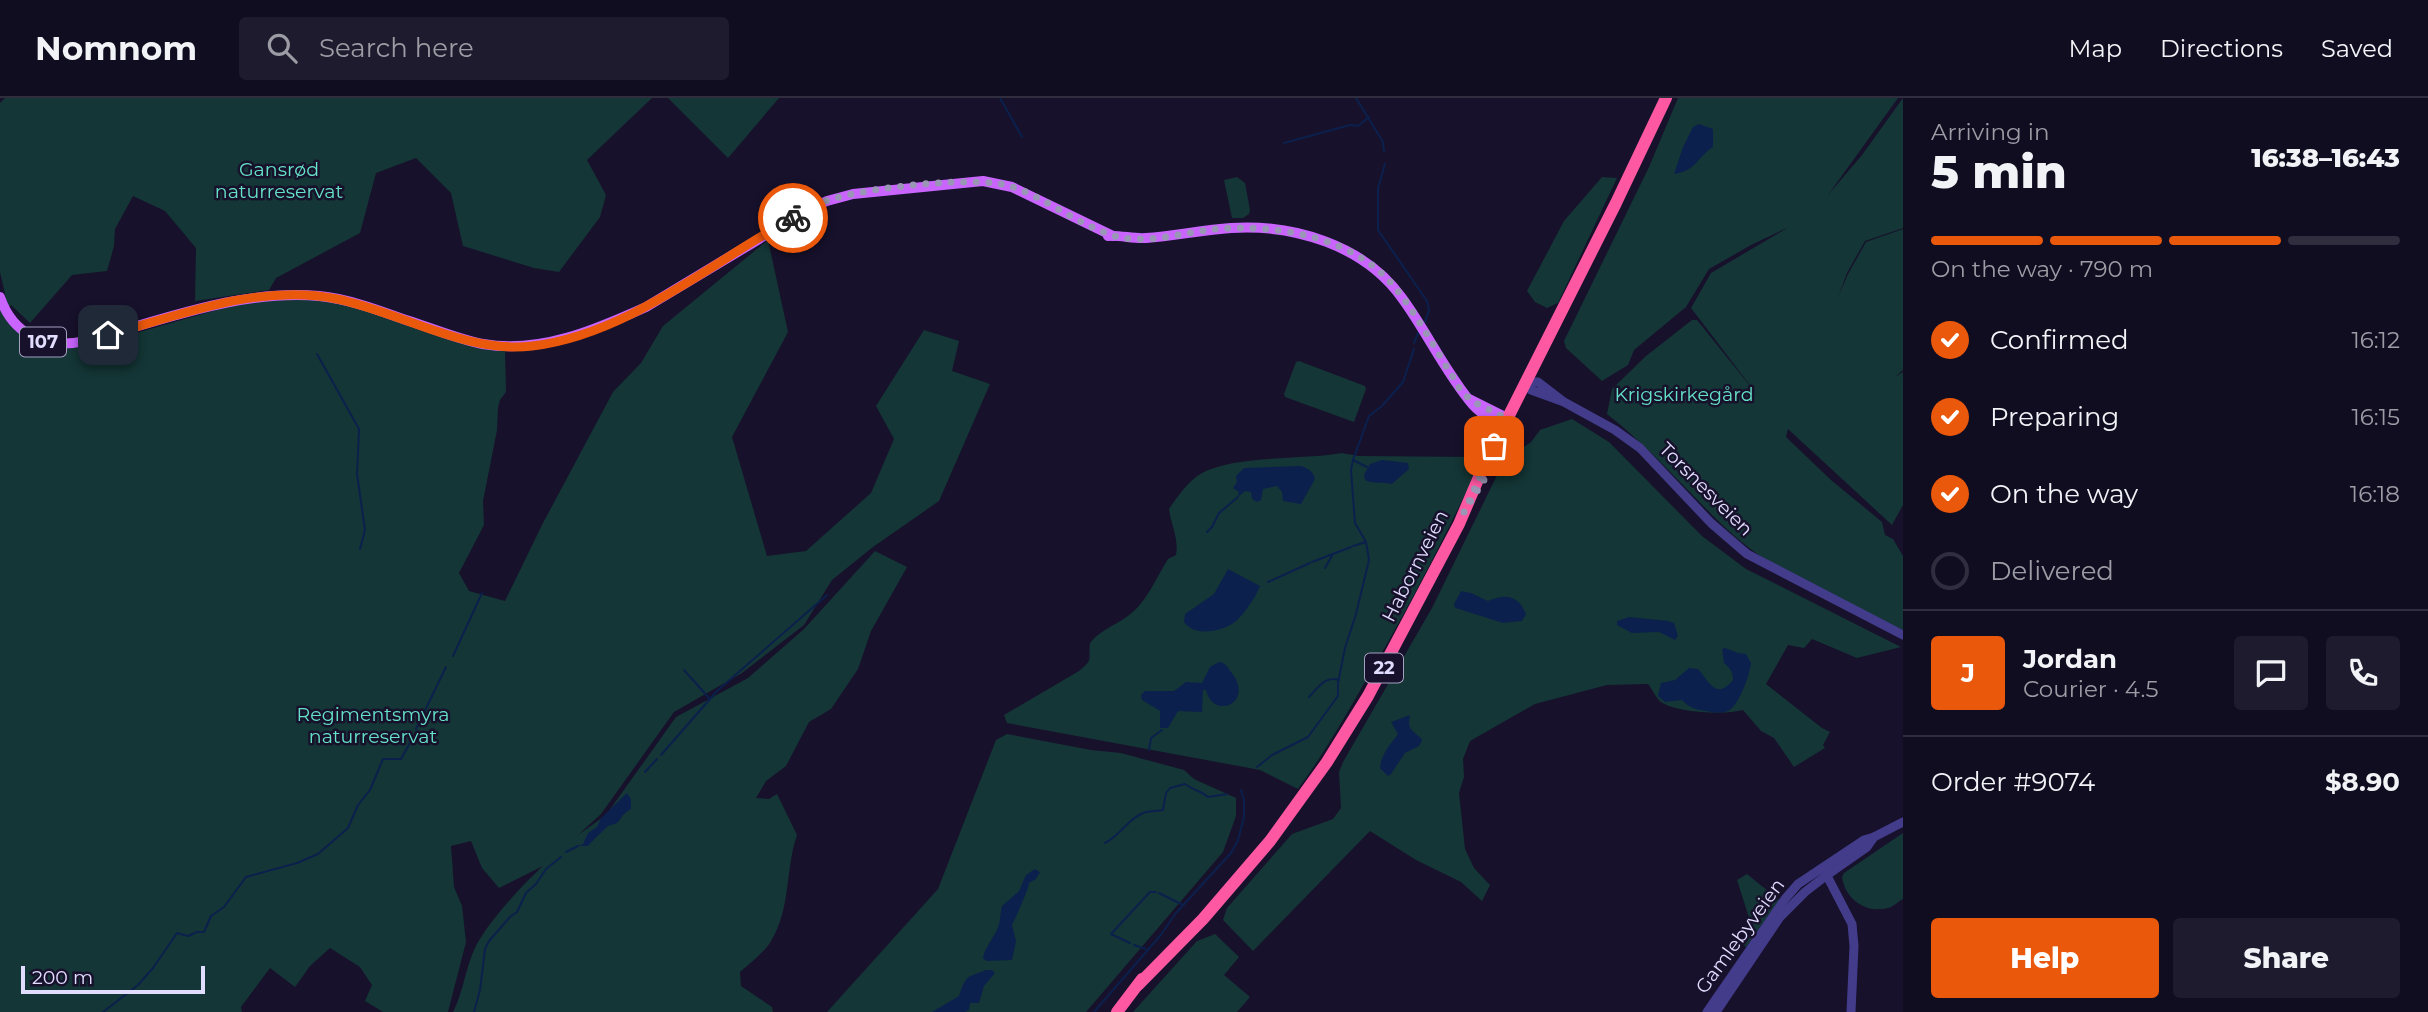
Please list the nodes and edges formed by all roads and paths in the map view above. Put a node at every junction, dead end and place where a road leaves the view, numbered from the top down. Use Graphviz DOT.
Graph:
graph roads {
  1 [pos="1666,98"];
  2 [pos="0,297"];
  3 [pos="1531,384"];
  4 [pos="1507,425"];
  5 [pos="1903,635"];
  6 [pos="1903,822"];
  7 [pos="1820,874"];
  8 [pos="1117,1012"];
  9 [pos="1707,1012"];
  10 [pos="1717,1012"];
  11 [pos="1851,1012"];
  1 -- 3 [label="highway, Habornveien / 22"];
  2 -- 4 [label="main road, 107"];
  3 -- 4 [label="highway, Habornveien / 22"];
  3 -- 5 [label="street, Torsnesveien"];
  4 -- 8 [label="highway, Habornveien / 22"];
  6 -- 7 [label="street, Gamlebyveien"];
  7 -- 9 [label="street, Gamlebyveien"];
  7 -- 10 [label="street, Gamlebyveien"];
  7 -- 11 [label="street"];
}
